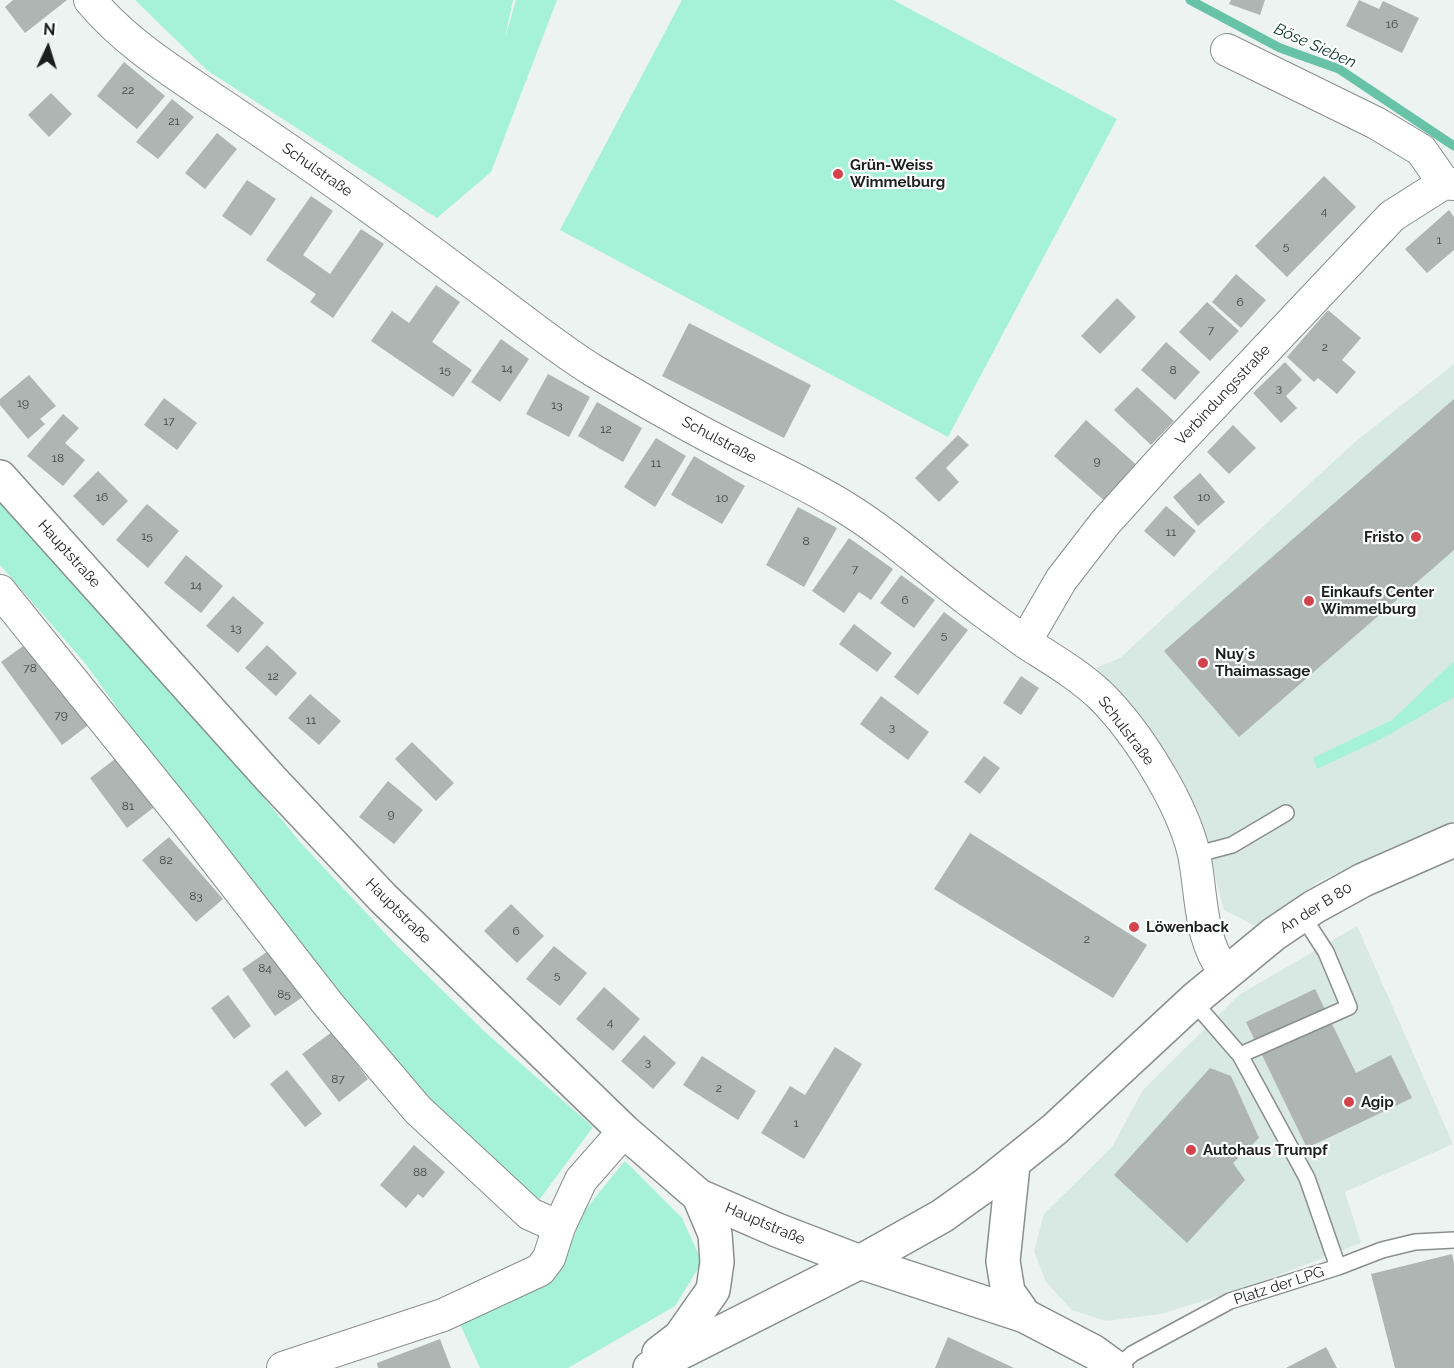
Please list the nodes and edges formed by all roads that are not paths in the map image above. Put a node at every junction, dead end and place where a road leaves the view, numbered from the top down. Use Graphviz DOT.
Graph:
graph roads {
  1 [pos="90,0"];
  2 [pos="1227,50"];
  3 [pos="1449,183"];
  4 [pos="0,477"];
  5 [pos="0,591"];
  6 [pos="1025,642"];
  7 [pos="1286,813"];
  8 [pos="1454,840"];
  9 [pos="1194,855"];
  10 [pos="1302,915"];
  11 [pos="1226,972"];
  12 [pos="1193,1001"];
  13 [pos="1240,1056"];
  14 [pos="624,1131"];
  15 [pos="1013,1164"];
  16 [pos="699,1196"];
  17 [pos="559,1227"];
  18 [pos="1454,1240"];
  19 [pos="860,1262"];
  20 [pos="1338,1267"];
  21 [pos="1025,1316"];
  22 [pos="283,1368"];
  23 [pos="639,1368"];
  24 [pos="650,1368"];
  25 [pos="1117,1368"];
  1 -- 6 [label="street, Schulstraße"];
  2 -- 3 [label="street"];
  3 -- 6 [label="street, Verbindungsstraße"];
  4 -- 14 [label="main road, Hauptstraße"];
  5 -- 17 [label="street"];
  6 -- 9 [label="street, Schulstraße"];
  7 -- 9 [label="lane"];
  8 -- 10 [label="main road, An der B 80"];
  9 -- 11 [label="street, Schulstraße"];
  10 -- 11 [label="main road, An der B 80"];
  10 -- 13 [label="lane"];
  11 -- 12 [label="main road, An der B 80"];
  12 -- 13 [label="lane"];
  12 -- 15 [label="main road, An der B 80"];
  13 -- 20 [label="lane"];
  14 -- 16 [label="main road, Hauptstraße"];
  14 -- 17 [label="street"];
  15 -- 19 [label="main road, An der B 80"];
  15 -- 21 [label="main road"];
  16 -- 19 [label="main road, Hauptstraße"];
  16 -- 23 [label="main road"];
  17 -- 22 [label="street"];
  18 -- 20 [label="lane, Platz der LPG"];
  19 -- 21 [label="main road, Platz der LPG"];
  19 -- 24 [label="main road, An der B 80"];
  20 -- 25 [label="lane, Platz der LPG"];
  21 -- 25 [label="main road, Platz der LPG"];
}
